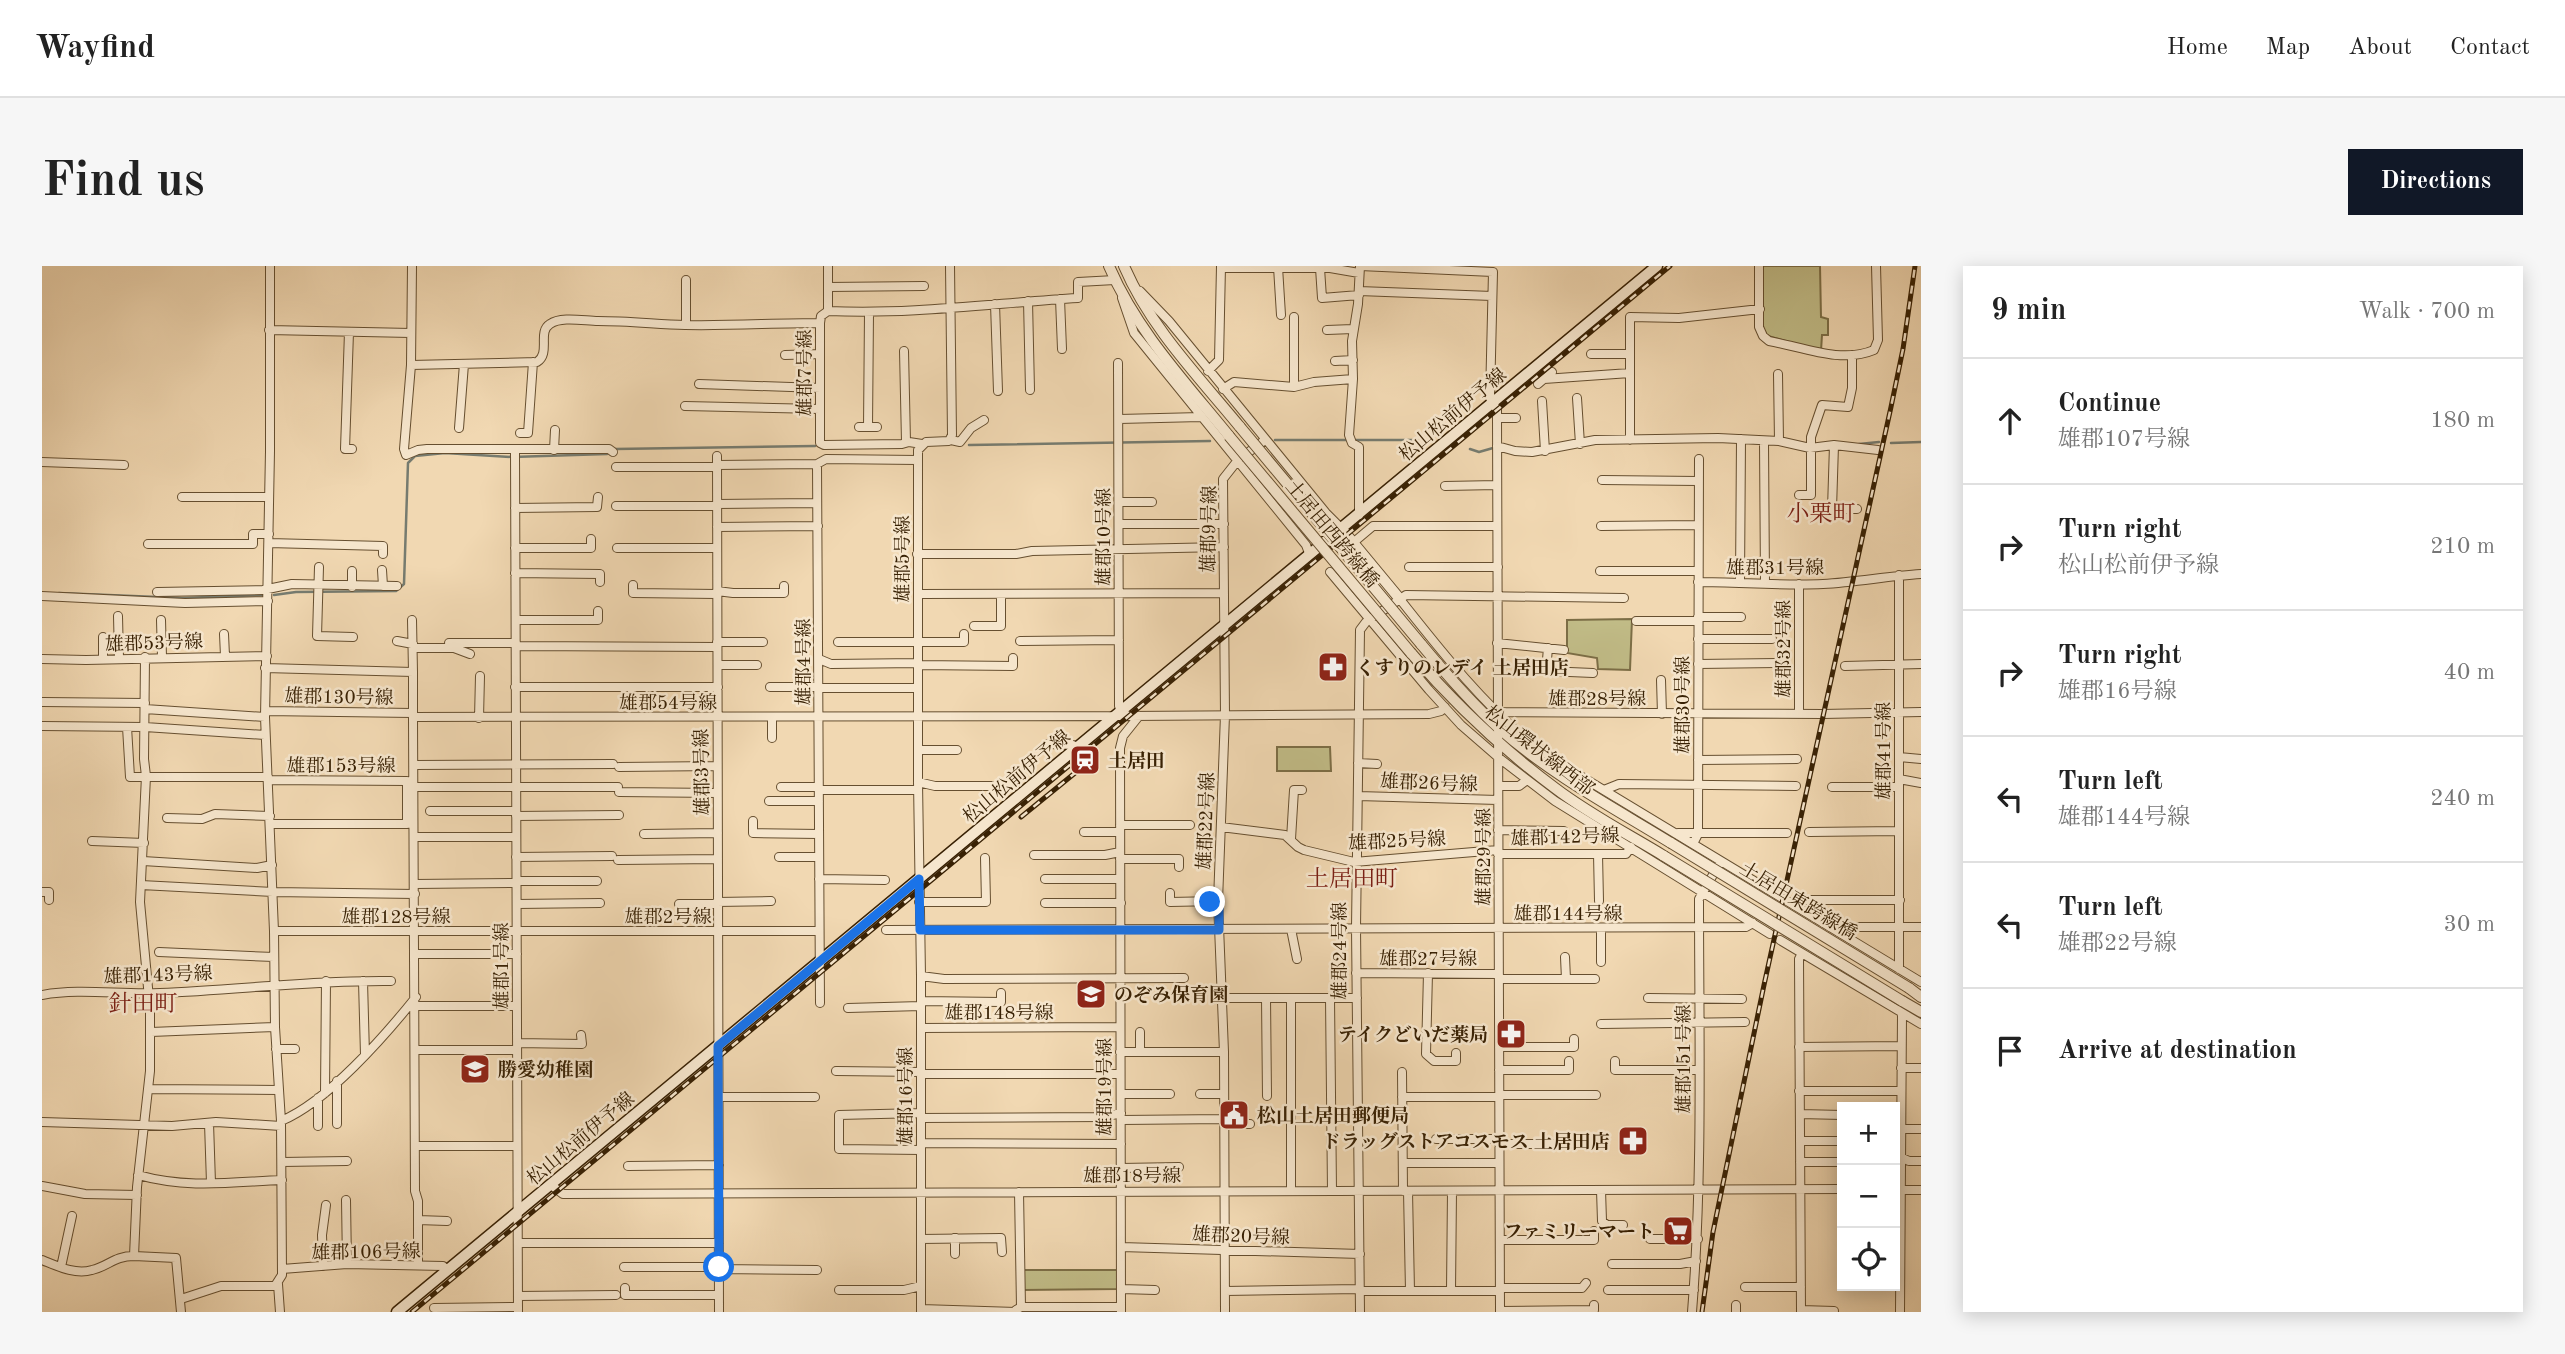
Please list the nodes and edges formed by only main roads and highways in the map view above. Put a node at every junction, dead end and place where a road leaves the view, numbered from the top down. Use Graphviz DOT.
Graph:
graph roads {
  1 [pos="1657,266"];
  2 [pos="397,1312"];
  1 -- 2 [label="main road, 松山松前伊予線"];
}
